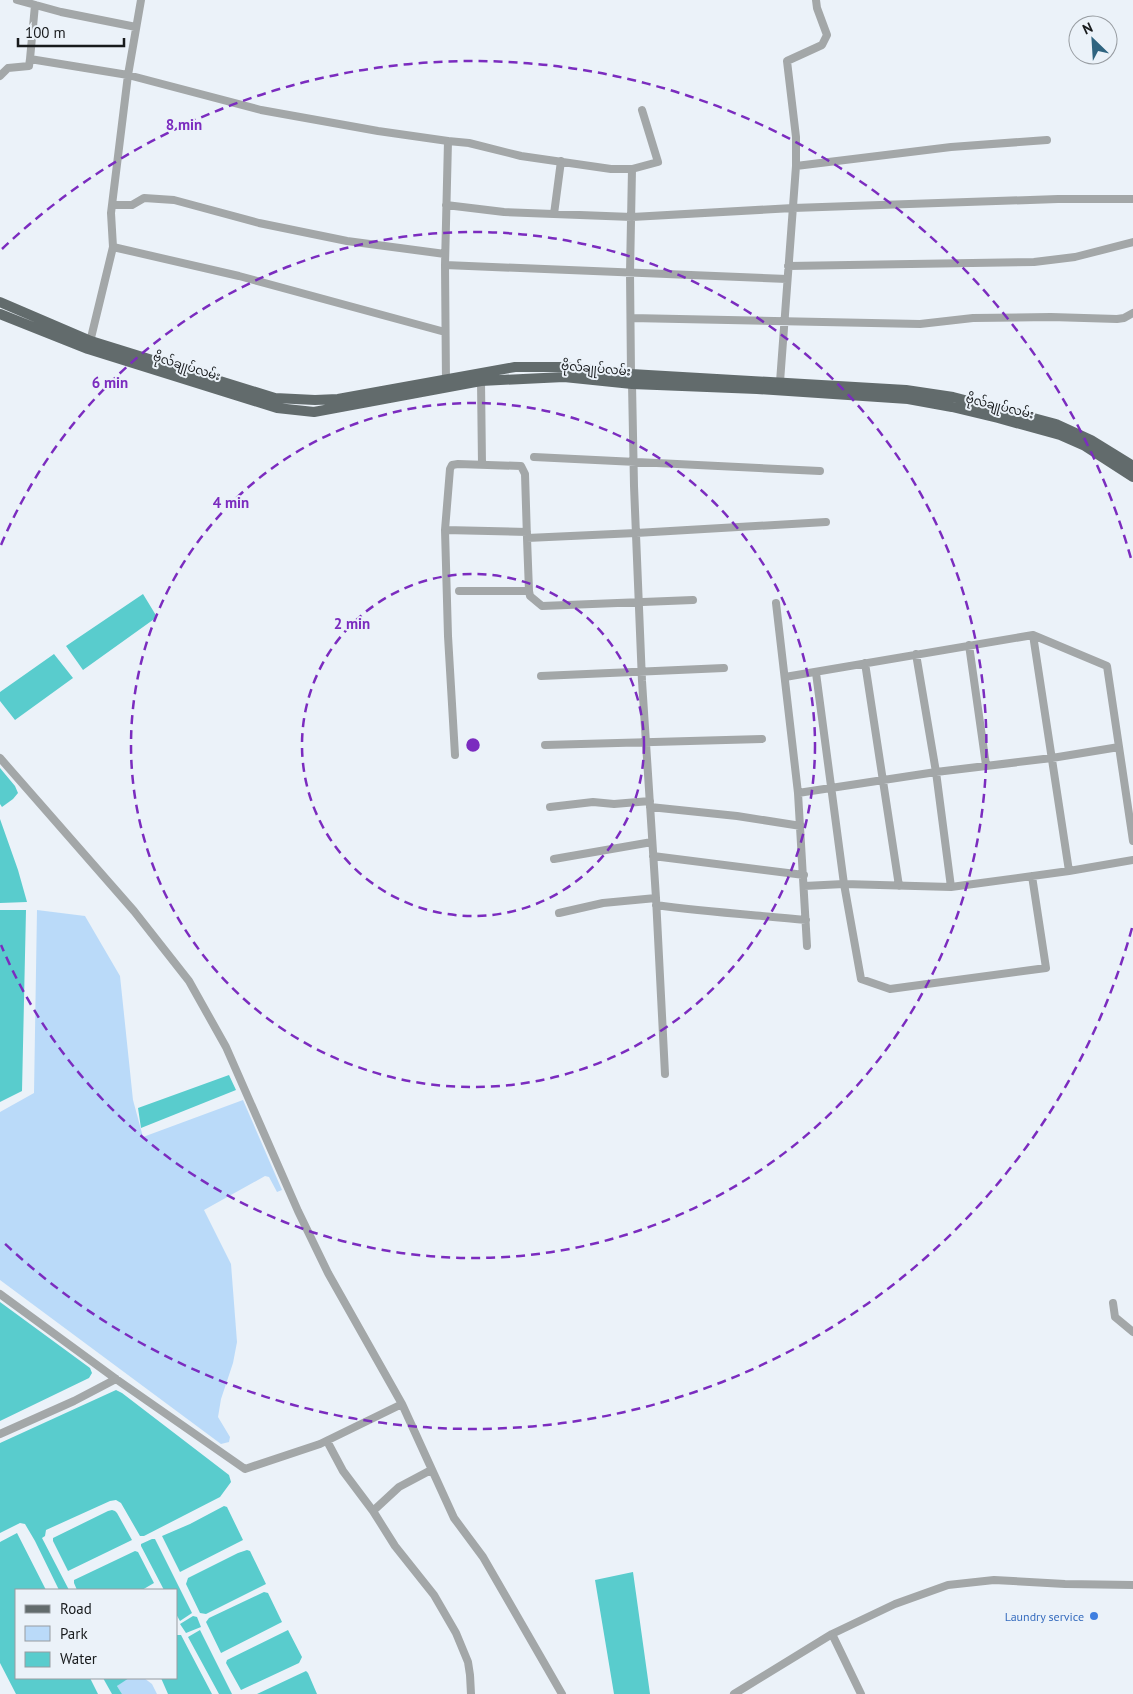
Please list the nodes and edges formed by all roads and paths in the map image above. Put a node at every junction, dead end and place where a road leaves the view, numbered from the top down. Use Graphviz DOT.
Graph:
graph roads {
  1 [pos="17,0"];
  2 [pos="141,0"];
  3 [pos="816,0"];
  4 [pos="35,5"];
  5 [pos="136,27"];
  6 [pos="30,59"];
  7 [pos="128,75"];
  8 [pos="0,76"];
  9 [pos="642,110"];
  10 [pos="1047,140"];
  11 [pos="448,141"];
  12 [pos="561,161"];
  13 [pos="796,166"];
  14 [pos="632,169"];
  15 [pos="1133,198"];
  16 [pos="112,205"];
  17 [pos="446,205"];
  18 [pos="793,208"];
  19 [pos="554,214"];
  20 [pos="632,218"];
  21 [pos="1133,242"];
  22 [pos="113,247"];
  23 [pos="445,254"];
  24 [pos="445,265"];
  25 [pos="788,266"];
  26 [pos="630,273"];
  27 [pos="788,279"];
  28 [pos="0,302"];
  29 [pos="1133,313"];
  30 [pos="0,314"];
  31 [pos="631,318"];
  32 [pos="784,321"];
  33 [pos="445,332"];
  34 [pos="89,345"];
  35 [pos="631,379"];
  36 [pos="481,382"];
  37 [pos="780,382"];
  38 [pos="446,383"];
  39 [pos="534,457"];
  40 [pos="634,462"];
  41 [pos="482,465"];
  42 [pos="1133,466"];
  43 [pos="820,471"];
  44 [pos="1133,477"];
  45 [pos="826,522"];
  46 [pos="445,530"];
  47 [pos="636,533"];
  48 [pos="527,535"];
  49 [pos="459,591"];
  50 [pos="528,591"];
  51 [pos="693,600"];
  52 [pos="639,604"];
  53 [pos="776,604"];
  54 [pos="1033,635"];
  55 [pos="969,645"];
  56 [pos="916,654"];
  57 [pos="865,663"];
  58 [pos="724,668"];
  59 [pos="642,671"];
  60 [pos="816,673"];
  61 [pos="541,676"];
  62 [pos="785,677"];
  63 [pos="762,739"];
  64 [pos="646,741"];
  65 [pos="545,745"];
  66 [pos="1119,747"];
  67 [pos="455,755"];
  68 [pos="0,758"];
  69 [pos="1052,758"];
  70 [pos="986,765"];
  71 [pos="936,772"];
  72 [pos="883,781"];
  73 [pos="832,789"];
  74 [pos="798,793"];
  75 [pos="650,804"];
  76 [pos="550,807"];
  77 [pos="800,826"];
  78 [pos="1133,841"];
  79 [pos="652,842"];
  80 [pos="653,856"];
  81 [pos="554,859"];
  82 [pos="1133,860"];
  83 [pos="1069,871"];
  84 [pos="804,876"];
  85 [pos="1032,876"];
  86 [pos="844,884"];
  87 [pos="804,886"];
  88 [pos="899,886"];
  89 [pos="951,887"];
  90 [pos="656,902"];
  91 [pos="559,913"];
  92 [pos="806,920"];
  93 [pos="807,946"];
  94 [pos="665,1074"];
  95 [pos="0,1294"];
  96 [pos="1113,1303"];
  97 [pos="1133,1332"];
  98 [pos="116,1380"];
  99 [pos="402,1404"];
  100 [pos="0,1434"];
  101 [pos="327,1441"];
  102 [pos="431,1470"];
  103 [pos="373,1511"];
  104 [pos="1133,1586"];
  105 [pos="832,1634"];
  106 [pos="737,1693"];
  107 [pos="858,1693"];
  108 [pos="471,1694"];
  109 [pos="562,1694"];
  1 -- 4 [label="street"];
  2 -- 5 [label="street"];
  3 -- 13 [label="street"];
  4 -- 5 [label="street"];
  4 -- 6 [label="street"];
  5 -- 7 [label="street"];
  6 -- 7 [label="street"];
  6 -- 8 [label="street"];
  7 -- 11 [label="street"];
  7 -- 16 [label="street"];
  9 -- 14 [label="street"];
  10 -- 13 [label="street"];
  11 -- 12 [label="street"];
  11 -- 17 [label="street"];
  12 -- 14 [label="street"];
  12 -- 19 [label="street"];
  13 -- 18 [label="street"];
  14 -- 20 [label="street"];
  15 -- 18 [label="street"];
  16 -- 22 [label="street"];
  16 -- 23 [label="street"];
  17 -- 19 [label="street"];
  17 -- 23 [label="street"];
  18 -- 20 [label="street"];
  18 -- 25 [label="street"];
  19 -- 20 [label="street"];
  20 -- 26 [label="street"];
  21 -- 25 [label="street"];
  22 -- 33 [label="street"];
  22 -- 34 [label="street"];
  23 -- 24 [label="street"];
  24 -- 26 [label="street"];
  24 -- 33 [label="street"];
  25 -- 27 [label="street"];
  26 -- 27 [label="street"];
  26 -- 31 [label="street"];
  27 -- 32 [label="street"];
  28 -- 34 [label="main road, ဗိုလ်ချုပ်လမ်း"];
  29 -- 32 [label="street"];
  30 -- 34 [label="main road, ဗိုလ်ချုပ်လမ်း"];
  31 -- 32 [label="street"];
  31 -- 35 [label="street"];
  32 -- 37 [label="street"];
  33 -- 38 [label="street"];
  34 -- 38 [label="main road, ဗိုလ်ချုပ်လမ်း"];
  35 -- 36 [label="main road, ဗိုလ်ချုပ်လမ်း"];
  35 -- 37 [label="main road, ဗိုလ်ချုပ်လမ်း"];
  35 -- 38 [label="main road, ဗိုလ်ချုပ်လမ်း"];
  35 -- 40 [label="street"];
  35 -- 44 [label="main road, ဗိုလ်ချုပ်လမ်း"];
  36 -- 38 [label="main road, ဗိုလ်ချုပ်လမ်း"];
  36 -- 41 [label="street"];
  37 -- 42 [label="main road, ဗိုလ်ချုပ်လမ်း"];
  39 -- 40 [label="street"];
  40 -- 43 [label="street"];
  40 -- 47 [label="street"];
  41 -- 46 [label="street"];
  41 -- 48 [label="street"];
  45 -- 47 [label="street"];
  46 -- 48 [label="street"];
  46 -- 67 [label="street"];
  47 -- 48 [label="street"];
  47 -- 52 [label="street"];
  48 -- 50 [label="street"];
  49 -- 50 [label="street"];
  50 -- 52 [label="street"];
  51 -- 52 [label="street"];
  52 -- 59 [label="street"];
  53 -- 62 [label="street"];
  54 -- 55 [label="street"];
  54 -- 66 [label="street"];
  54 -- 69 [label="street"];
  55 -- 56 [label="street"];
  55 -- 70 [label="street"];
  56 -- 57 [label="street"];
  56 -- 71 [label="street"];
  57 -- 60 [label="street"];
  57 -- 72 [label="street"];
  58 -- 59 [label="street"];
  59 -- 61 [label="street"];
  59 -- 64 [label="street"];
  60 -- 62 [label="street"];
  60 -- 73 [label="street"];
  62 -- 74 [label="street"];
  63 -- 64 [label="street"];
  64 -- 65 [label="street"];
  64 -- 75 [label="street"];
  66 -- 69 [label="street"];
  66 -- 78 [label="street"];
  68 -- 99 [label="street"];
  69 -- 70 [label="street"];
  69 -- 83 [label="street"];
  70 -- 71 [label="street"];
  71 -- 72 [label="street"];
  71 -- 89 [label="street"];
  72 -- 73 [label="street"];
  72 -- 88 [label="street"];
  73 -- 74 [label="street"];
  73 -- 86 [label="street"];
  74 -- 77 [label="street"];
  75 -- 76 [label="street"];
  75 -- 77 [label="street"];
  75 -- 79 [label="street"];
  77 -- 84 [label="street"];
  79 -- 80 [label="street"];
  79 -- 81 [label="street"];
  80 -- 84 [label="street"];
  80 -- 90 [label="street"];
  82 -- 83 [label="street"];
  83 -- 85 [label="street"];
  84 -- 87 [label="street"];
  85 -- 86 [label="street"];
  85 -- 89 [label="street"];
  86 -- 87 [label="street"];
  86 -- 88 [label="street"];
  87 -- 92 [label="street"];
  88 -- 89 [label="street"];
  90 -- 91 [label="street"];
  90 -- 92 [label="street"];
  90 -- 94 [label="street"];
  92 -- 93 [label="street"];
  95 -- 98 [label="street"];
  96 -- 97 [label="street"];
  98 -- 100 [label="street"];
  98 -- 101 [label="street"];
  99 -- 101 [label="street"];
  99 -- 102 [label="street"];
  101 -- 103 [label="street"];
  102 -- 103 [label="street"];
  102 -- 109 [label="street"];
  103 -- 108 [label="street"];
  104 -- 105 [label="street"];
  105 -- 106 [label="street"];
  105 -- 107 [label="street"];
}
